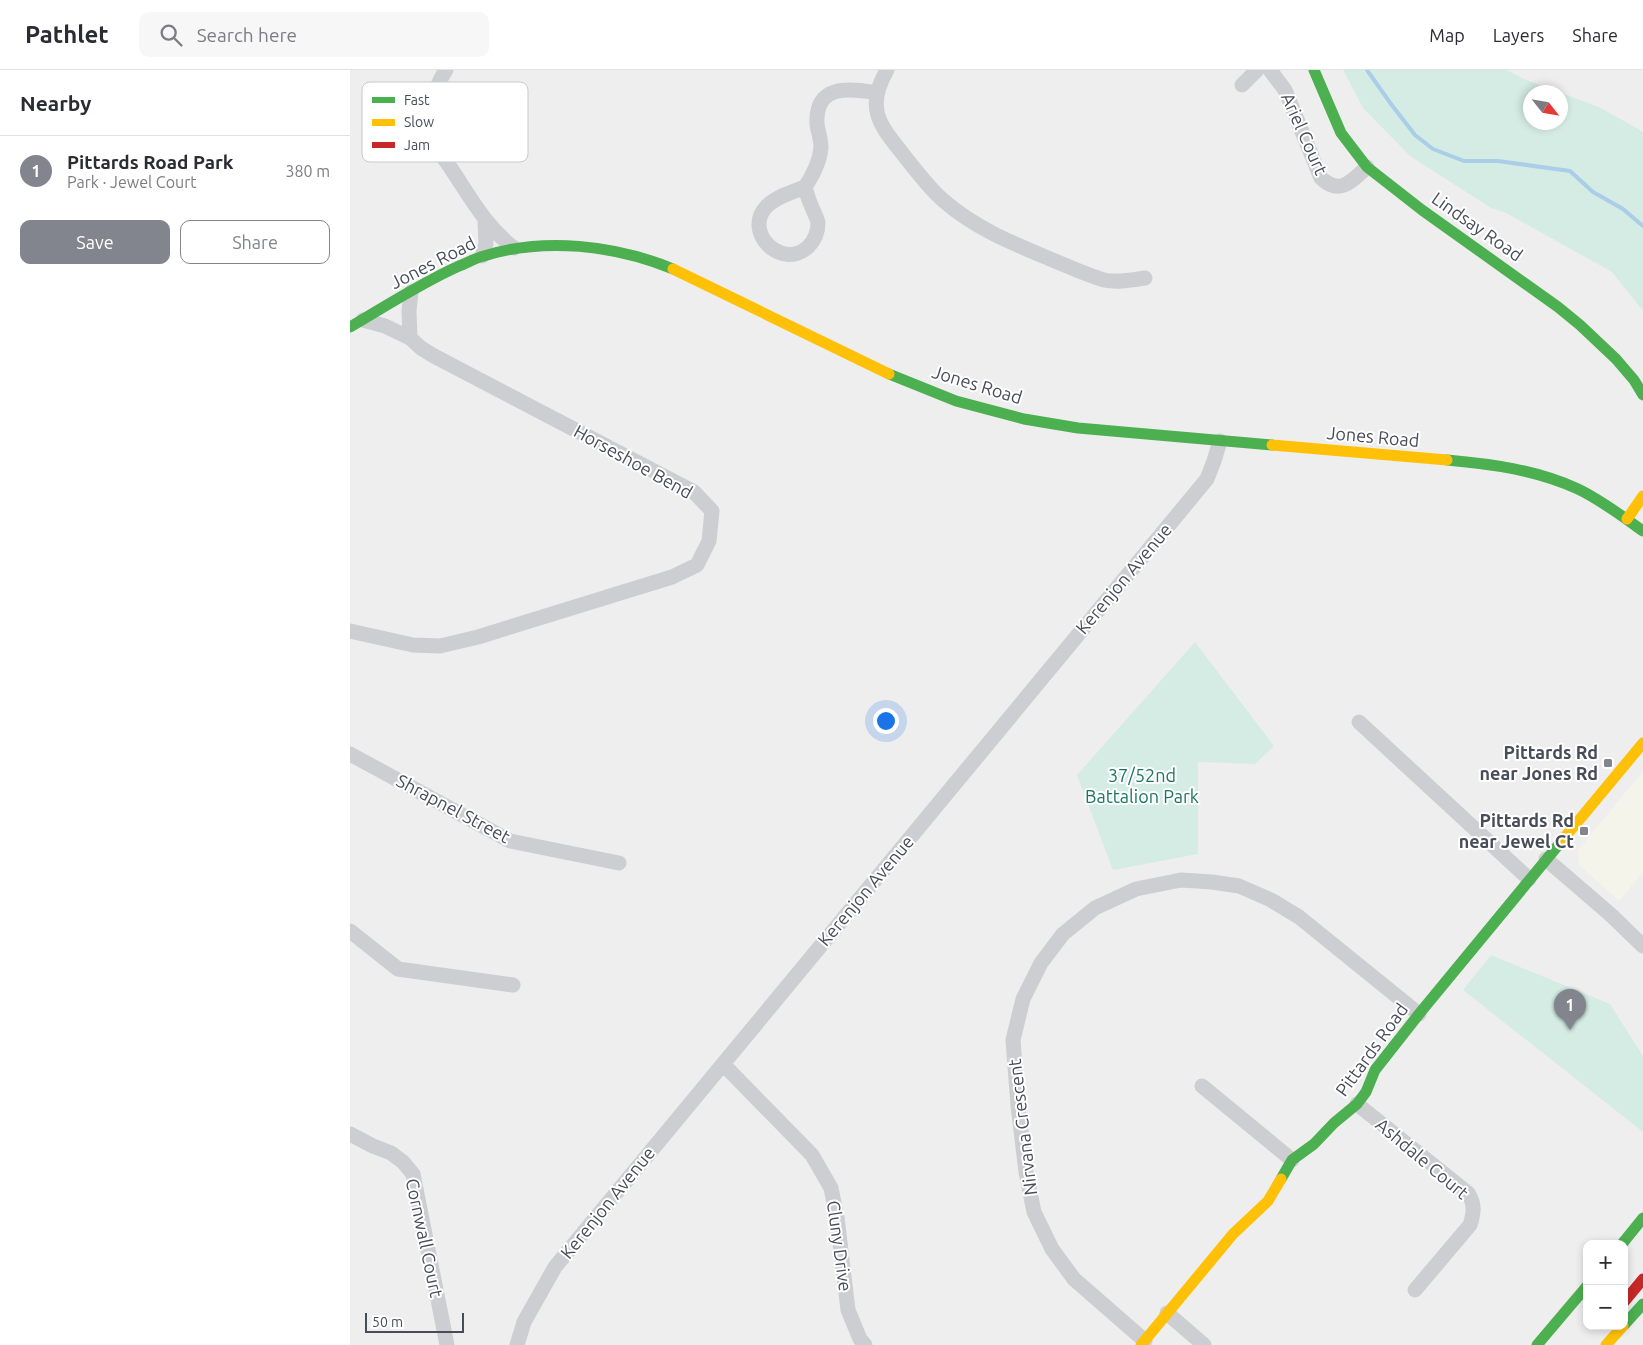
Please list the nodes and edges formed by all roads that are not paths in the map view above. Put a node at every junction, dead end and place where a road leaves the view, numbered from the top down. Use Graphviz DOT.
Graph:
graph roads {
  1 [pos="446,70"];
  2 [pos="887,70"];
  3 [pos="1257,70"];
  4 [pos="1270,70"];
  5 [pos="1314,70"];
  6 [pos="441,82"];
  7 [pos="1242,84"];
  8 [pos="876,93"];
  9 [pos="447,162"];
  10 [pos="1367,167"];
  11 [pos="805,186"];
  12 [pos="486,220"];
  13 [pos="514,248"];
  14 [pos="482,256"];
  15 [pos="1146,278"];
  16 [pos="411,292"];
  17 [pos="356,324"];
  18 [pos="410,338"];
  19 [pos="1643,395"];
  20 [pos="1220,441"];
  21 [pos="1643,496"];
  22 [pos="1627,519"];
  23 [pos="1643,531"];
  24 [pos="1643,539"];
  25 [pos="350,631"];
  26 [pos="1359,722"];
  27 [pos="1643,744"];
  28 [pos="350,754"];
  29 [pos="1546,860"];
  30 [pos="619,863"];
  31 [pos="1529,879"];
  32 [pos="350,932"];
  33 [pos="1643,946"];
  34 [pos="513,985"];
  35 [pos="1419,1014"];
  36 [pos="723,1064"];
  37 [pos="1202,1086"];
  38 [pos="1357,1104"];
  39 [pos="350,1134"];
  40 [pos="1292,1160"];
  41 [pos="1643,1218"];
  42 [pos="1625,1240"];
  43 [pos="1643,1279"];
  44 [pos="1415,1290"];
  45 [pos="1583,1291"];
  46 [pos="1628,1297"];
  47 [pos="1643,1304"];
  48 [pos="1167,1313"];
  49 [pos="1628,1321"];
  50 [pos="1620,1330"];
  51 [pos="1143,1343"];
  52 [pos="447,1345"];
  53 [pos="517,1345"];
  54 [pos="865,1345"];
  55 [pos="1204,1345"];
  56 [pos="1537,1345"];
  57 [pos="1606,1345"];
  1 -- 6 [label="street"];
  2 -- 8 [label="street"];
  3 -- 7 [label="street"];
  4 -- 10 [label="street, Ariel Court"];
  5 -- 10 [label="main road, Lindsay Road"];
  8 -- 11 [label="street"];
  8 -- 15 [label="street"];
  9 -- 12 [label="street"];
  10 -- 19 [label="main road, Lindsay Road"];
  11 -- 11 [label="street"];
  12 -- 13 [label="street"];
  12 -- 14 [label="street"];
  13 -- 14 [label="main road, Jones Road"];
  13 -- 20 [label="main road, Jones Road"];
  14 -- 16 [label="main road, Jones Road"];
  16 -- 17 [label="main road, Jones Road"];
  16 -- 18 [label="street"];
  17 -- 18 [label="street, Horseshoe Bend"];
  18 -- 25 [label="street, Horseshoe Bend"];
  20 -- 22 [label="main road, Jones Road"];
  20 -- 36 [label="street, Kerenjon Avenue"];
  21 -- 22 [label="main road"];
  22 -- 23 [label="main road, Jones Road"];
  22 -- 24 [label="main road, Jones Road"];
  26 -- 31 [label="street"];
  27 -- 29 [label="main road, Pittards Road"];
  28 -- 30 [label="street, Shrapnel Street"];
  29 -- 31 [label="main road, Pittards Road"];
  29 -- 33 [label="street"];
  31 -- 35 [label="main road, Pittards Road"];
  32 -- 34 [label="street"];
  35 -- 38 [label="main road, Pittards Road"];
  35 -- 51 [label="street, Nirvana Crescent"];
  36 -- 53 [label="street, Kerenjon Avenue"];
  36 -- 54 [label="street, Cluny Drive"];
  37 -- 40 [label="street"];
  38 -- 40 [label="main road, Pittards Road"];
  38 -- 44 [label="street, Ashdale Court"];
  39 -- 52 [label="street, Cornwall Court"];
  40 -- 48 [label="main road, Pittards Road"];
  41 -- 42 [label="main road"];
  43 -- 46 [label="main road"];
  45 -- 56 [label="main road"];
  47 -- 49 [label="main road"];
  48 -- 51 [label="main road, Pittards Road"];
  48 -- 55 [label="street"];
  50 -- 57 [label="main road"];
}
